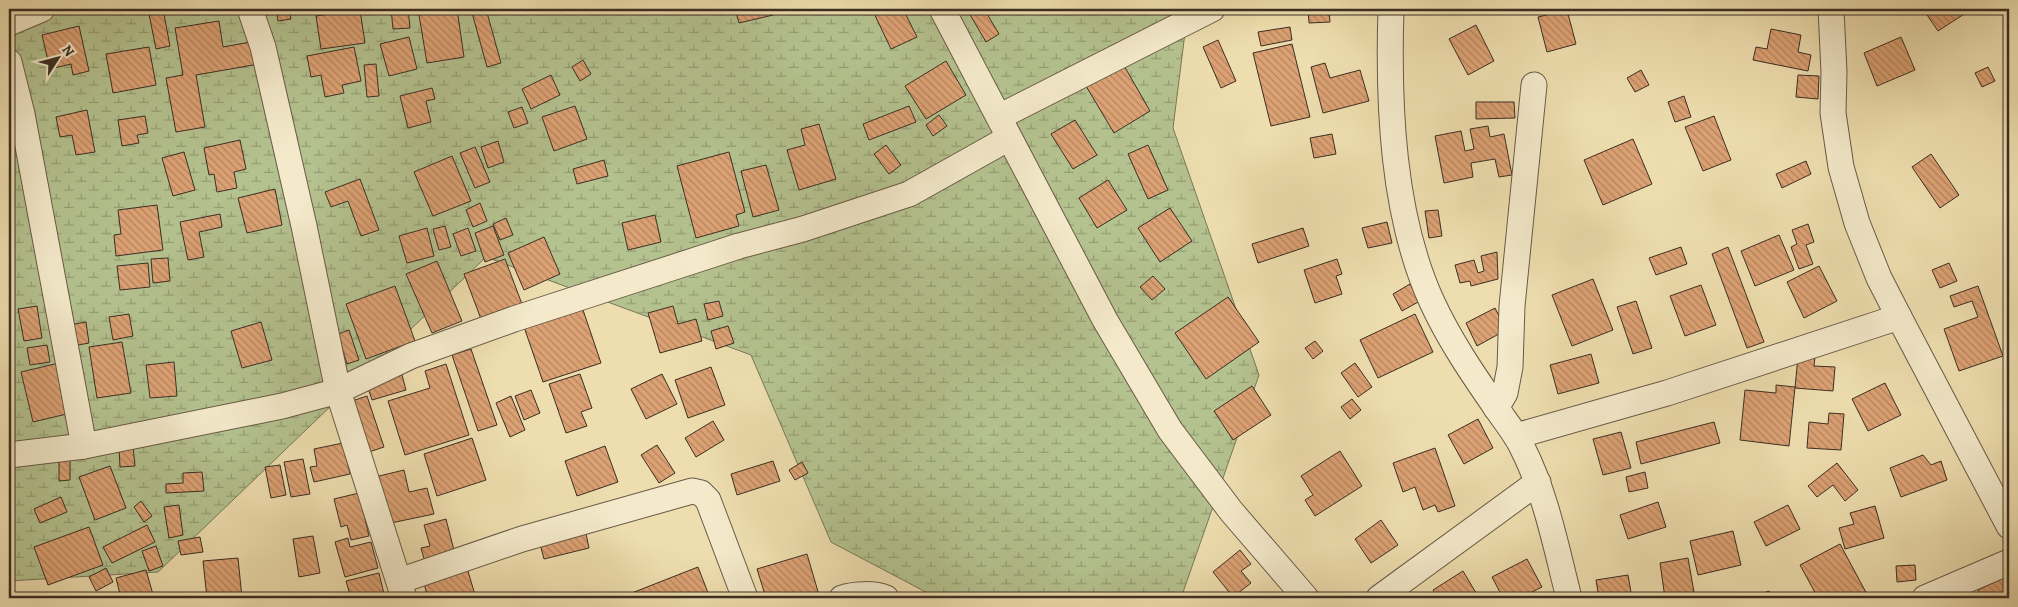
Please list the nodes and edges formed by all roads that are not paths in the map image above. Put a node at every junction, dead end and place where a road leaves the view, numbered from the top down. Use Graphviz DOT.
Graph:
graph roads {
  1 [pos="42,9"];
  2 [pos="250,9"];
  3 [pos="942,9"];
  4 [pos="1212,9"];
  5 [pos="1392,9"];
  6 [pos="1831,9"];
  7 [pos="9,23"];
  8 [pos="9,62"];
  9 [pos="1534,85"];
  10 [pos="1004,127"];
  11 [pos="1899,317"];
  12 [pos="338,391"];
  13 [pos="1496,408"];
  14 [pos="1516,436"];
  15 [pos="84,446"];
  16 [pos="9,455"];
  17 [pos="1538,482"];
  18 [pos="2009,526"];
  19 [pos="2009,562"];
  20 [pos="402,590"];
  21 [pos="745,598"];
  22 [pos="842,598"];
  23 [pos="886,598"];
  24 [pos="1306,598"];
  25 [pos="1380,598"];
  26 [pos="1568,598"];
  27 [pos="1925,598"];
  1 -- 7 [label="street"];
  2 -- 12 [label="street"];
  3 -- 10 [label="street"];
  4 -- 10 [label="street"];
  5 -- 13 [label="street"];
  6 -- 11 [label="street"];
  8 -- 15 [label="street"];
  9 -- 13 [label="street"];
  10 -- 12 [label="street"];
  10 -- 24 [label="street"];
  11 -- 14 [label="street"];
  11 -- 18 [label="street"];
  12 -- 15 [label="street"];
  12 -- 20 [label="street"];
  13 -- 14 [label="street"];
  14 -- 17 [label="street"];
  15 -- 16 [label="street"];
  17 -- 25 [label="street"];
  17 -- 26 [label="street"];
  19 -- 27 [label="street"];
  20 -- 21 [label="street"];
  22 -- 23 [label="street"];
}
